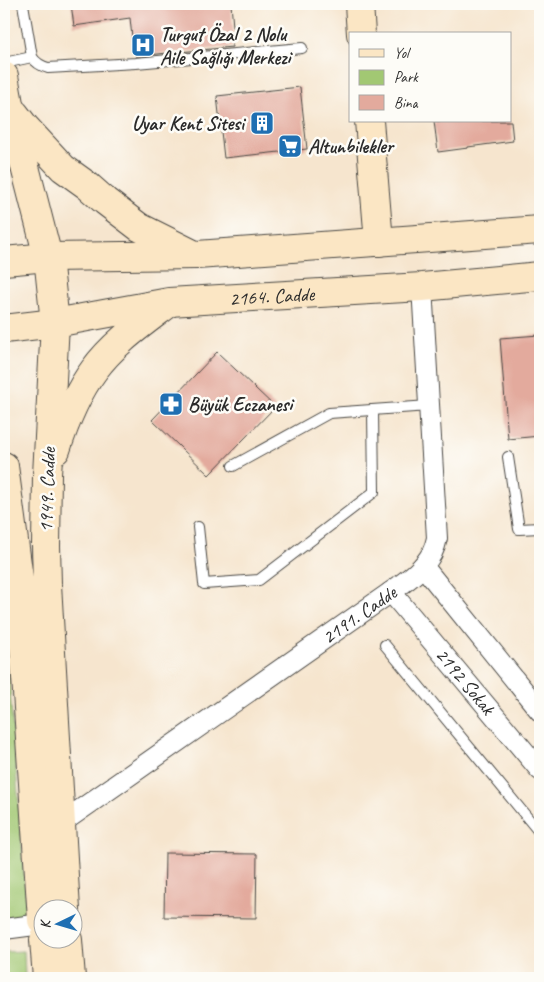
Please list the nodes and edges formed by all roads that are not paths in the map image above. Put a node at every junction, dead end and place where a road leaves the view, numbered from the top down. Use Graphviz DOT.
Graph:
graph roads {
  1 [pos="23,4"];
  2 [pos="359,4"];
  3 [pos="361,32"];
  4 [pos="302,48"];
  5 [pos="32,57"];
  6 [pos="4,62"];
  7 [pos="4,76"];
  8 [pos="9,104"];
  9 [pos="369,122"];
  10 [pos="540,230"];
  11 [pos="380,242"];
  12 [pos="197,256"];
  13 [pos="48,257"];
  14 [pos="4,261"];
  15 [pos="540,276"];
  16 [pos="422,286"];
  17 [pos="169,302"];
  18 [pos="54,323"];
  19 [pos="4,328"];
  20 [pos="430,406"];
  21 [pos="373,410"];
  22 [pos="508,457"];
  23 [pos="4,466"];
  24 [pos="233,466"];
  25 [pos="47,475"];
  26 [pos="198,527"];
  27 [pos="540,528"];
  28 [pos="423,566"];
  29 [pos="391,592"];
  30 [pos="385,645"];
  31 [pos="540,711"];
  32 [pos="540,770"];
  33 [pos="60,824"];
  34 [pos="540,833"];
  35 [pos="41,900"];
  36 [pos="65,900"];
  37 [pos="32,925"];
  38 [pos="4,929"];
  39 [pos="45,950"];
  40 [pos="69,950"];
  41 [pos="47,978"];
  42 [pos="71,978"];
  1 -- 5 [label="lane"];
  2 -- 3 [label="street"];
  4 -- 5 [label="lane"];
  5 -- 6 [label="lane"];
  7 -- 8 [label="street, 1949. Cadde"];
  8 -- 12 [label="street"];
  8 -- 13 [label="street, 1949. Cadde"];
  9 -- 11 [label="street"];
  10 -- 11 [label="street"];
  11 -- 12 [label="street"];
  12 -- 13 [label="street"];
  13 -- 14 [label="street"];
  13 -- 18 [label="street, 1949. Cadde"];
  15 -- 16 [label="street, 2164. Cadde"];
  16 -- 17 [label="street, 2164. Cadde"];
  16 -- 20 [label="street, 2191. Cadde"];
  17 -- 18 [label="street, 2164. Cadde"];
  17 -- 25 [label="street"];
  18 -- 19 [label="street, 2164. Cadde"];
  18 -- 25 [label="street, 1949. Cadde"];
  20 -- 21 [label="lane"];
  20 -- 28 [label="street, 2191. Cadde"];
  21 -- 24 [label="lane"];
  21 -- 26 [label="lane"];
  22 -- 27 [label="lane"];
  23 -- 35 [label="street, 1949. Cadde"];
  25 -- 33 [label="street, 1949. Cadde"];
  28 -- 29 [label="street, 2191. Cadde"];
  28 -- 31 [label="street, 2192 Sokak"];
  29 -- 32 [label="street, 2192 Sokak"];
  29 -- 33 [label="street, 2191. Cadde"];
  30 -- 34 [label="lane"];
  33 -- 36 [label="street, 1949. Cadde"];
  37 -- 38 [label="street"];
  39 -- 41 [label="street"];
  40 -- 42 [label="street"];
}
